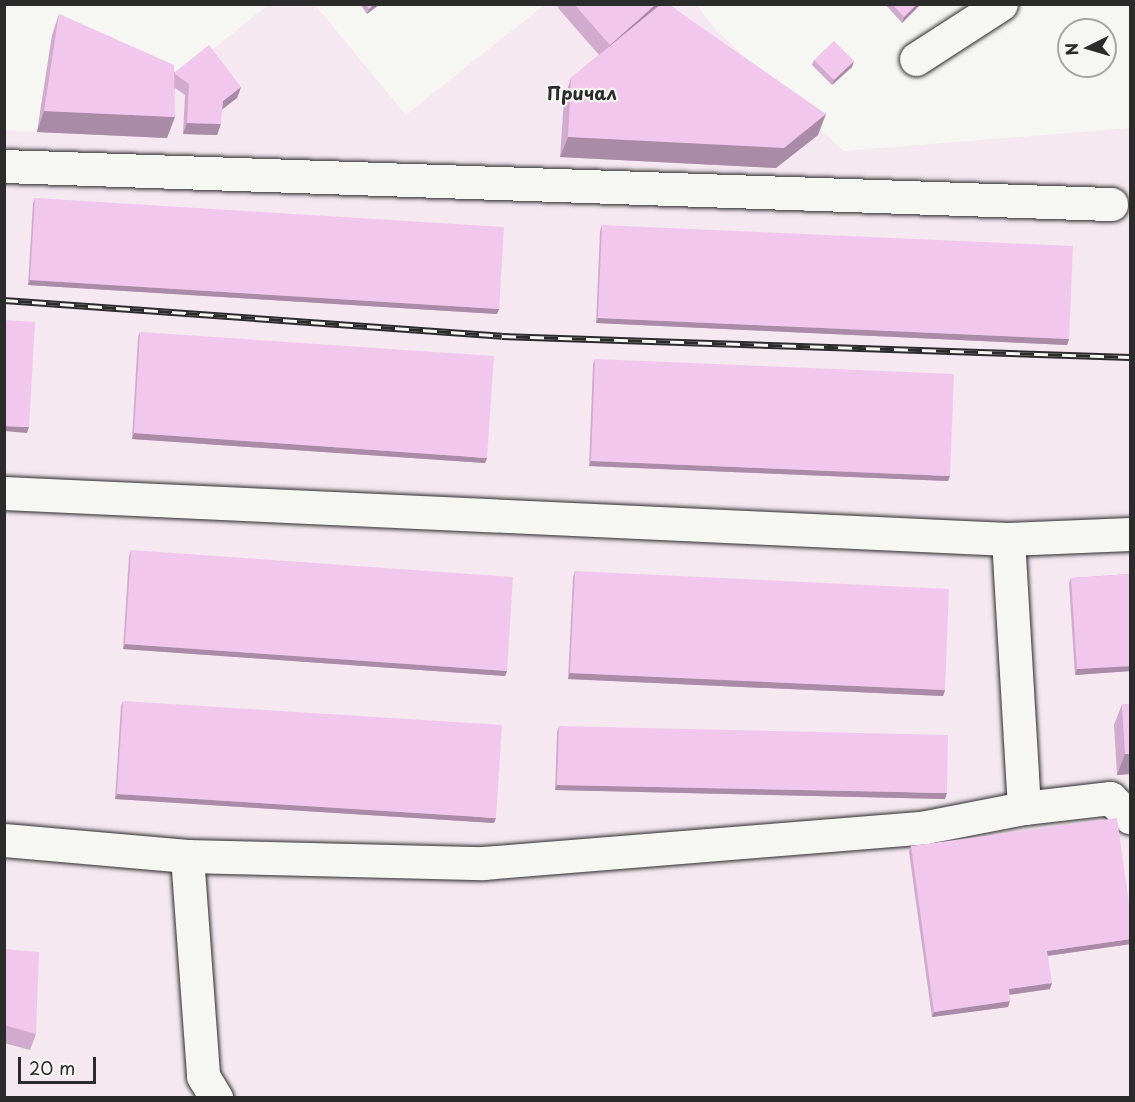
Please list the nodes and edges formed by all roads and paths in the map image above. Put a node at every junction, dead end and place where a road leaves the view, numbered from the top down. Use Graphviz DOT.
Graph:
graph roads {
  1 [pos="1001,4"];
  2 [pos="916,59"];
  3 [pos="4,166"];
  4 [pos="1110,204"];
  5 [pos="4,493"];
  6 [pos="1131,534"];
  7 [pos="1008,539"];
  8 [pos="1024,808"];
  9 [pos="1131,817"];
  10 [pos="4,840"];
  11 [pos="187,856"];
  12 [pos="216,1098"];
  1 -- 2 [label="lane"];
  3 -- 4 [label="lane"];
  5 -- 7 [label="lane"];
  6 -- 7 [label="lane"];
  7 -- 8 [label="lane"];
  8 -- 9 [label="lane"];
  8 -- 11 [label="lane"];
  10 -- 11 [label="lane"];
  11 -- 12 [label="lane"];
}
